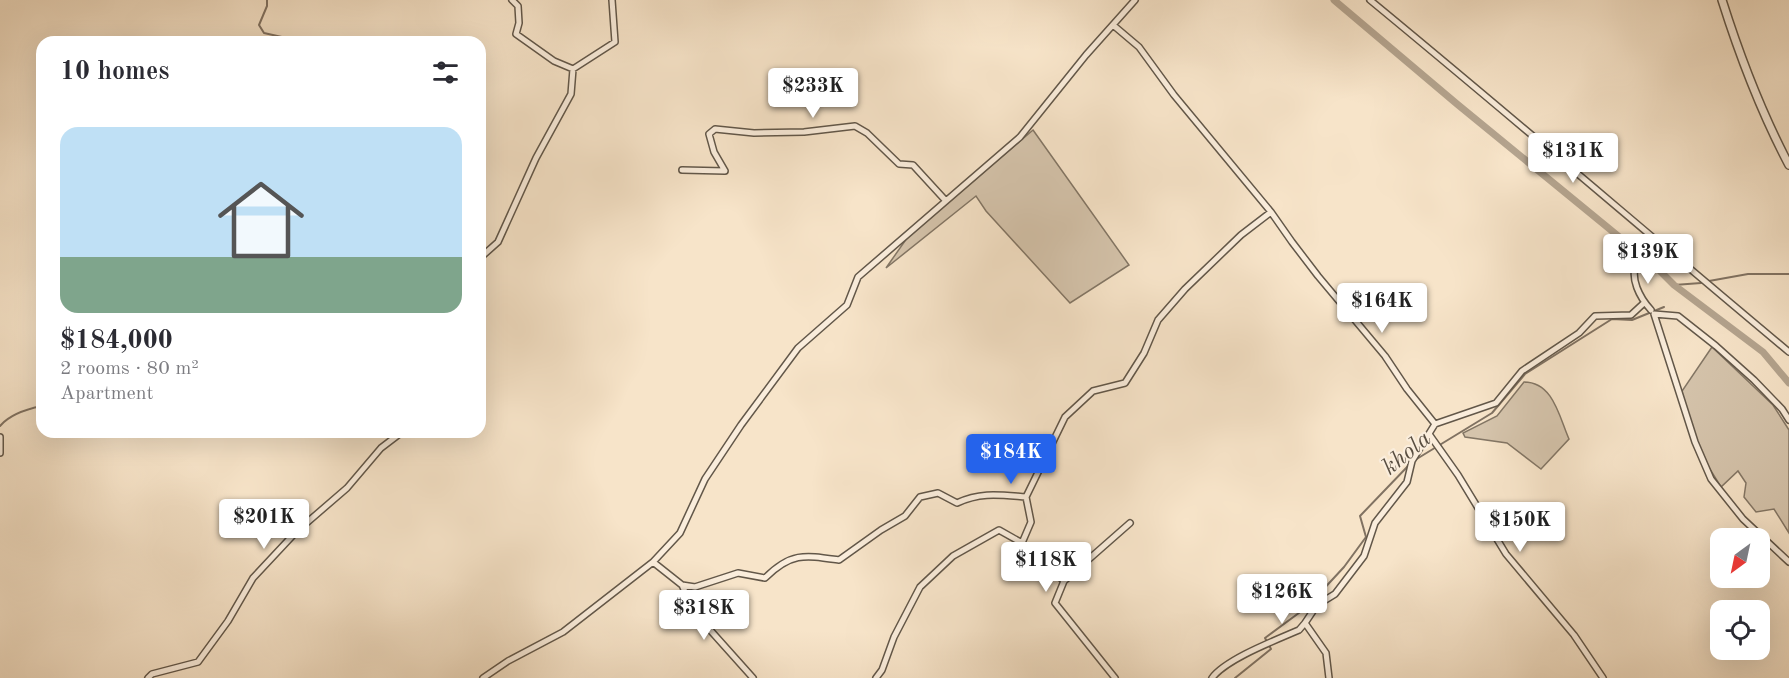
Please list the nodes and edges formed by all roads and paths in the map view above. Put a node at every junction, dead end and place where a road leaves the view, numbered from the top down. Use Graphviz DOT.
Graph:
graph roads {
  1 [pos="512,0"];
  2 [pos="612,0"];
  3 [pos="1135,0"];
  4 [pos="1370,0"];
  5 [pos="1722,0"];
  6 [pos="1113,25"];
  7 [pos="573,69"];
  8 [pos="1789,165"];
  9 [pos="682,170"];
  10 [pos="946,201"];
  11 [pos="1271,212"];
  12 [pos="1655,240"];
  13 [pos="486,253"];
  14 [pos="1644,303"];
  15 [pos="1651,310"];
  16 [pos="1789,352"];
  17 [pos="1789,420"];
  18 [pos="1436,424"];
  19 [pos="1429,434"];
  20 [pos="0,437"];
  21 [pos="394,438"];
  22 [pos="0,453"];
  23 [pos="1026,497"];
  24 [pos="1130,523"];
  25 [pos="1022,543"];
  26 [pos="653,562"];
  27 [pos="1789,562"];
  28 [pos="1064,581"];
  29 [pos="682,585"];
  30 [pos="1305,623"];
  31 [pos="148,678"];
  32 [pos="483,678"];
  33 [pos="753,678"];
  34 [pos="876,678"];
  35 [pos="1115,678"];
  36 [pos="1212,678"];
  37 [pos="1329,678"];
  38 [pos="1603,678"];
  1 -- 7 [label="street"];
  2 -- 7 [label="street"];
  3 -- 6 [label="street"];
  4 -- 12 [label="street"];
  5 -- 8 [label="street"];
  6 -- 10 [label="street"];
  6 -- 11 [label="street"];
  7 -- 13 [label="street"];
  9 -- 10 [label="street"];
  10 -- 26 [label="street"];
  11 -- 18 [label="street"];
  11 -- 23 [label="street"];
  12 -- 14 [label="street"];
  12 -- 16 [label="street"];
  14 -- 15 [label="street"];
  14 -- 18 [label="street"];
  17 -- 27 [label="street"];
  18 -- 19 [label="street"];
  19 -- 30 [label="street"];
  19 -- 38 [label="street"];
  20 -- 22 [label="street"];
  21 -- 31 [label="street"];
  23 -- 25 [label="street"];
  23 -- 29 [label="street"];
  24 -- 28 [label="street"];
  25 -- 28 [label="street"];
  25 -- 34 [label="street"];
  26 -- 29 [label="street"];
  26 -- 32 [label="street"];
  28 -- 35 [label="street"];
  29 -- 33 [label="street"];
  30 -- 36 [label="street"];
  30 -- 37 [label="street"];
}
